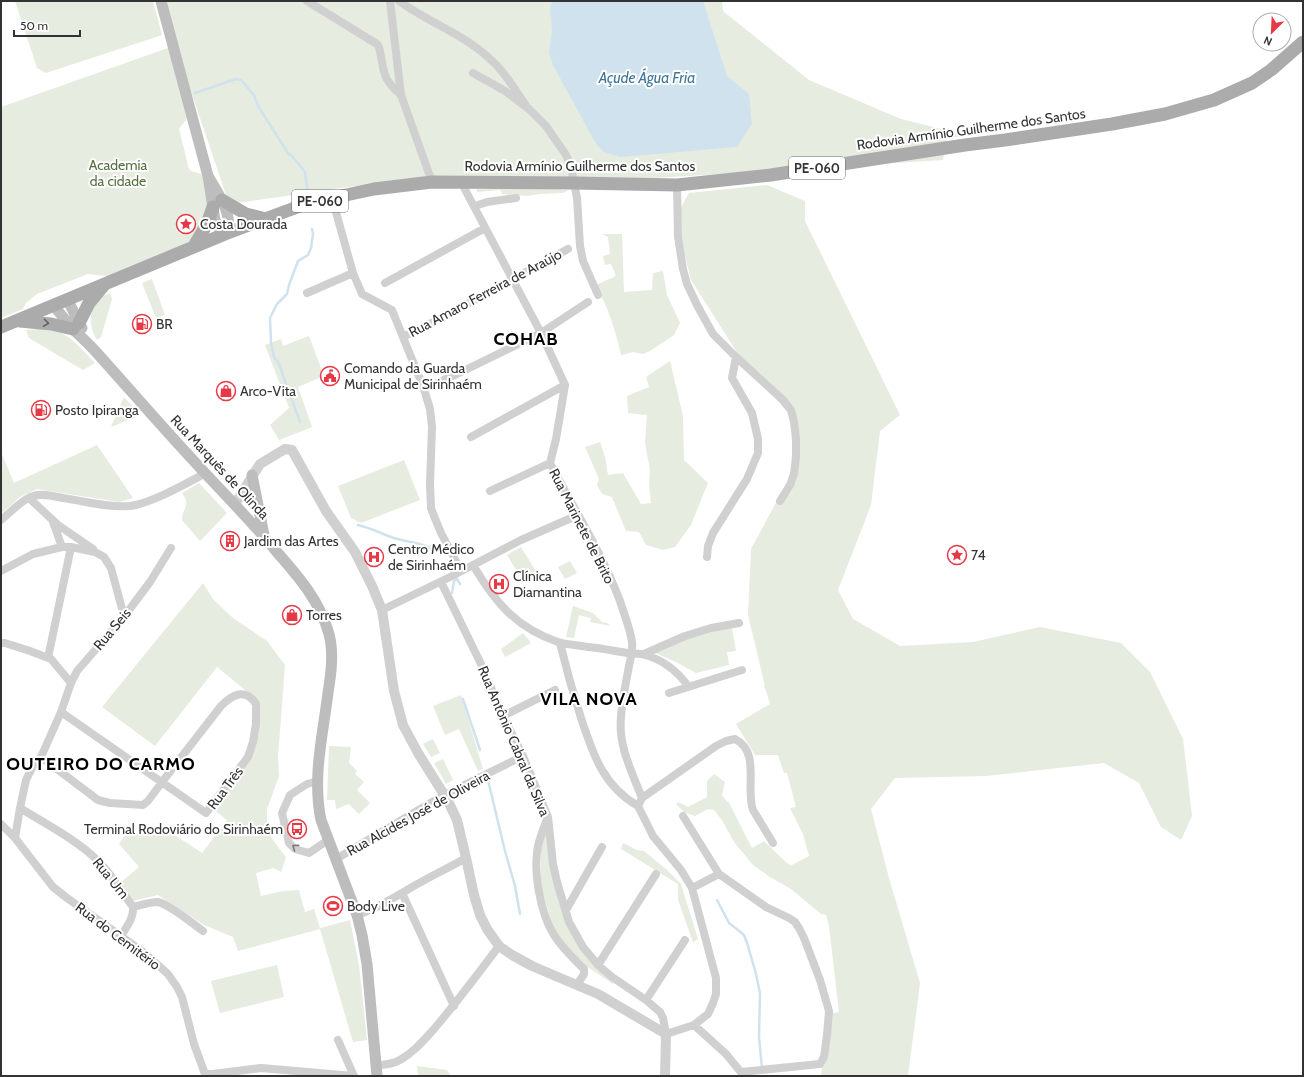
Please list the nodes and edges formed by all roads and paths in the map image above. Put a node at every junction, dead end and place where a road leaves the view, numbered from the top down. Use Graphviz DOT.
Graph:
graph roads {
  1 [pos="161,1"];
  2 [pos="307,1"];
  3 [pos="390,1"];
  4 [pos="399,1"];
  5 [pos="1303,42"];
  6 [pos="473,73"];
  7 [pos="401,95"];
  8 [pos="529,109"];
  9 [pos="432,182"];
  10 [pos="461,182"];
  11 [pos="574,183"];
  12 [pos="677,185"];
  13 [pos="332,198"];
  14 [pos="516,198"];
  15 [pos="217,203"];
  16 [pos="474,206"];
  17 [pos="268,219"];
  18 [pos="485,228"];
  19 [pos="228,233"];
  20 [pos="194,246"];
  21 [pos="568,249"];
  22 [pos="353,273"];
  23 [pos="513,280"];
  24 [pos="106,282"];
  25 [pos="385,283"];
  26 [pos="307,293"];
  27 [pos="598,295"];
  28 [pos="67,299"];
  29 [pos="588,302"];
  30 [pos="54,304"];
  31 [pos="18,320"];
  32 [pos="76,326"];
  33 [pos="1,327"];
  34 [pos="541,333"];
  35 [pos="403,337"];
  36 [pos="736,357"];
  37 [pos="565,385"];
  38 [pos="424,389"];
  39 [pos="471,437"];
  40 [pos="550,463"];
  41 [pos="206,473"];
  42 [pos="252,475"];
  43 [pos="490,491"];
  44 [pos="29,498"];
  45 [pos="780,501"];
  46 [pos="235,504"];
  47 [pos="578,515"];
  48 [pos="1,520"];
  49 [pos="53,520"];
  50 [pos="264,536"];
  51 [pos="67,547"];
  52 [pos="171,548"];
  53 [pos="100,554"];
  54 [pos="707,557"];
  55 [pos="473,565"];
  56 [pos="1,571"];
  57 [pos="456,574"];
  58 [pos="441,582"];
  59 [pos="382,610"];
  60 [pos="124,616"];
  61 [pos="739,623"];
  62 [pos="1,643"];
  63 [pos="560,643"];
  64 [pos="632,654"];
  65 [pos="644,654"];
  66 [pos="48,658"];
  67 [pos="742,670"];
  68 [pos="71,683"];
  69 [pos="688,686"];
  70 [pos="555,690"];
  71 [pos="669,692"];
  72 [pos="61,712"];
  73 [pos="503,716"];
  74 [pos="523,756"];
  75 [pos="41,757"];
  76 [pos="318,781"];
  77 [pos="162,782"];
  78 [pos="444,795"];
  79 [pos="640,802"];
  80 [pos="20,808"];
  81 [pos="683,816"];
  82 [pos="548,817"];
  83 [pos="1,824"];
  84 [pos="15,838"];
  85 [pos="328,840"];
  86 [pos="773,843"];
  87 [pos="602,847"];
  88 [pos="466,858"];
  89 [pos="336,859"];
  90 [pos="656,874"];
  91 [pos="719,874"];
  92 [pos="692,888"];
  93 [pos="402,893"];
  94 [pos="133,907"];
  95 [pos="566,910"];
  96 [pos="357,915"];
  97 [pos="203,931"];
  98 [pos="121,936"];
  99 [pos="685,940"];
  100 [pos="500,946"];
  101 [pos="598,965"];
  102 [pos="577,985"];
  103 [pos="646,1000"];
  104 [pos="454,1006"];
  105 [pos="694,1025"];
  106 [pos="666,1034"];
  107 [pos="338,1040"];
  108 [pos="376,1064"];
  109 [pos="742,1074"];
  110 [pos="214,1075"];
  111 [pos="341,1075"];
  112 [pos="354,1076"];
  113 [pos="377,1076"];
  114 [pos="665,1076"];
  1 -- 15 [label="main road"];
  2 -- 7 [label="street"];
  3 -- 7 [label="street"];
  4 -- 8 [label="street"];
  5 -- 12 [label="main road, Rodovia Armínio Guilherme dos Santos / PE-060"];
  6 -- 8 [label="street"];
  7 -- 9 [label="street"];
  8 -- 11 [label="street"];
  9 -- 10 [label="main road, Rodovia Armínio Guilherme dos Santos / PE-060"];
  9 -- 13 [label="main road, Rodovia Armínio Guilherme dos Santos / PE-060"];
  10 -- 11 [label="main road, Rodovia Armínio Guilherme dos Santos / PE-060"];
  10 -- 16 [label="street"];
  11 -- 12 [label="main road, Rodovia Armínio Guilherme dos Santos / PE-060"];
  11 -- 27 [label="street"];
  12 -- 36 [label="street"];
  13 -- 17 [label="main road, Rodovia Armínio Guilherme dos Santos / PE-060"];
  13 -- 22 [label="street"];
  14 -- 16 [label="street"];
  15 -- 17 [label="main road"];
  15 -- 19 [label="main road"];
  15 -- 20 [label="main road"];
  16 -- 18 [label="street"];
  17 -- 19 [label="main road, Rodovia Armínio Guilherme dos Santos / PE-060"];
  18 -- 23 [label="street"];
  18 -- 25 [label="street"];
  19 -- 20 [label="main road, Rodovia Armínio Guilherme dos Santos / PE-060"];
  20 -- 24 [label="main road, Rodovia Armínio Guilherme dos Santos / PE-060"];
  21 -- 23 [label="street, Rua Amaro Ferreira de Araújo"];
  22 -- 26 [label="street"];
  22 -- 35 [label="street"];
  23 -- 34 [label="street"];
  23 -- 35 [label="street, Rua Amaro Ferreira de Araújo"];
  24 -- 28 [label="main road, Rodovia Armínio Guilherme dos Santos / PE-060"];
  24 -- 32 [label="main road"];
  28 -- 30 [label="main road, Rodovia Armínio Guilherme dos Santos / PE-060"];
  28 -- 32 [label="main road"];
  29 -- 34 [label="street"];
  30 -- 31 [label="main road, Rodovia Armínio Guilherme dos Santos / PE-060"];
  30 -- 32 [label="main road"];
  31 -- 32 [label="main road, one-way"];
  31 -- 33 [label="main road, Rodovia Armínio Guilherme dos Santos / PE-060"];
  32 -- 41 [label="main road, Rua Marquês de Olinda"];
  34 -- 37 [label="street"];
  34 -- 38 [label="street"];
  35 -- 38 [label="street"];
  36 -- 45 [label="street"];
  36 -- 54 [label="street"];
  37 -- 39 [label="street"];
  37 -- 40 [label="street, Rua Marinete de Brito"];
  38 -- 57 [label="street"];
  40 -- 43 [label="street"];
  40 -- 47 [label="street, Rua Marinete de Brito"];
  41 -- 44 [label="street"];
  41 -- 46 [label="main road, Rua Marquês de Olinda"];
  42 -- 46 [label="street"];
  42 -- 50 [label="main road"];
  42 -- 59 [label="street"];
  44 -- 48 [label="street"];
  44 -- 49 [label="street"];
  46 -- 50 [label="main road, Rua Marquês de Olinda"];
  47 -- 55 [label="street"];
  47 -- 64 [label="street, Rua Marinete de Brito"];
  49 -- 51 [label="street"];
  49 -- 53 [label="street"];
  50 -- 76 [label="main road, Rua Marquês de Olinda"];
  51 -- 53 [label="street"];
  51 -- 56 [label="street"];
  51 -- 66 [label="street"];
  52 -- 60 [label="street, Rua Seis"];
  53 -- 60 [label="street"];
  55 -- 57 [label="street"];
  55 -- 63 [label="street"];
  57 -- 58 [label="street"];
  58 -- 59 [label="street"];
  58 -- 73 [label="street, Rua Antônio Cabral da Silva"];
  59 -- 78 [label="street"];
  60 -- 68 [label="street, Rua Seis"];
  61 -- 65 [label="street"];
  62 -- 66 [label="street"];
  63 -- 64 [label="street"];
  63 -- 79 [label="street"];
  64 -- 65 [label="street"];
  64 -- 79 [label="street, Rua Marinete de Brito"];
  65 -- 69 [label="street"];
  66 -- 68 [label="street"];
  67 -- 69 [label="street"];
  68 -- 72 [label="street, Rua Seis"];
  69 -- 71 [label="street"];
  70 -- 73 [label="street"];
  72 -- 75 [label="street, Rua Seis"];
  72 -- 77 [label="street, Rua Três"];
  73 -- 74 [label="street, Rua Antônio Cabral da Silva"];
  74 -- 78 [label="street, Rua Alcides José de Oliveira"];
  74 -- 82 [label="street, Rua Antônio Cabral da Silva"];
  75 -- 77 [label="street"];
  75 -- 80 [label="street"];
  76 -- 85 [label="main road, Rua Marquês de Olinda"];
  85 -- 76 [label="street, one-way"];
  77 -- 77 [label="street, Rua Três"];
  78 -- 88 [label="street"];
  78 -- 89 [label="street, Rua Alcides José de Oliveira"];
  79 -- 86 [label="street"];
  79 -- 92 [label="street, Rua Marinete de Brito"];
  80 -- 84 [label="street"];
  80 -- 94 [label="street, Rua Um"];
  81 -- 91 [label="street"];
  82 -- 95 [label="street, Rua Antônio Cabral da Silva"];
  82 -- 102 [label="street"];
  83 -- 84 [label="street, Rua do Cemitério"];
  84 -- 98 [label="street, Rua do Cemitério"];
  85 -- 89 [label="main road, Rua Marquês de Olinda"];
  87 -- 95 [label="street"];
  88 -- 93 [label="street"];
  88 -- 100 [label="street"];
  89 -- 96 [label="main road, Rua Marquês de Olinda"];
  90 -- 101 [label="street"];
  91 -- 92 [label="street"];
  91 -- 109 [label="street"];
  92 -- 105 [label="street, Rua Marinete de Brito"];
  93 -- 96 [label="street"];
  93 -- 104 [label="street"];
  94 -- 97 [label="street"];
  94 -- 98 [label="street, Rua Um"];
  95 -- 101 [label="street, Rua Antônio Cabral da Silva"];
  96 -- 108 [label="main road, Rua Marquês de Olinda"];
  98 -- 110 [label="street, Rua do Cemitério"];
  99 -- 103 [label="street"];
  100 -- 102 [label="street"];
  100 -- 104 [label="street"];
  101 -- 103 [label="street, Rua Antônio Cabral da Silva"];
  102 -- 106 [label="street"];
  103 -- 106 [label="street, Rua Antônio Cabral da Silva"];
  104 -- 108 [label="street"];
  105 -- 106 [label="street"];
  105 -- 109 [label="street"];
  106 -- 114 [label="street"];
  107 -- 112 [label="street"];
  108 -- 113 [label="main road, Rua Marquês de Olinda"];
  110 -- 111 [label="street, Rua do Cemitério"];
  111 -- 112 [label="street, Rua do Cemitério"];
}
